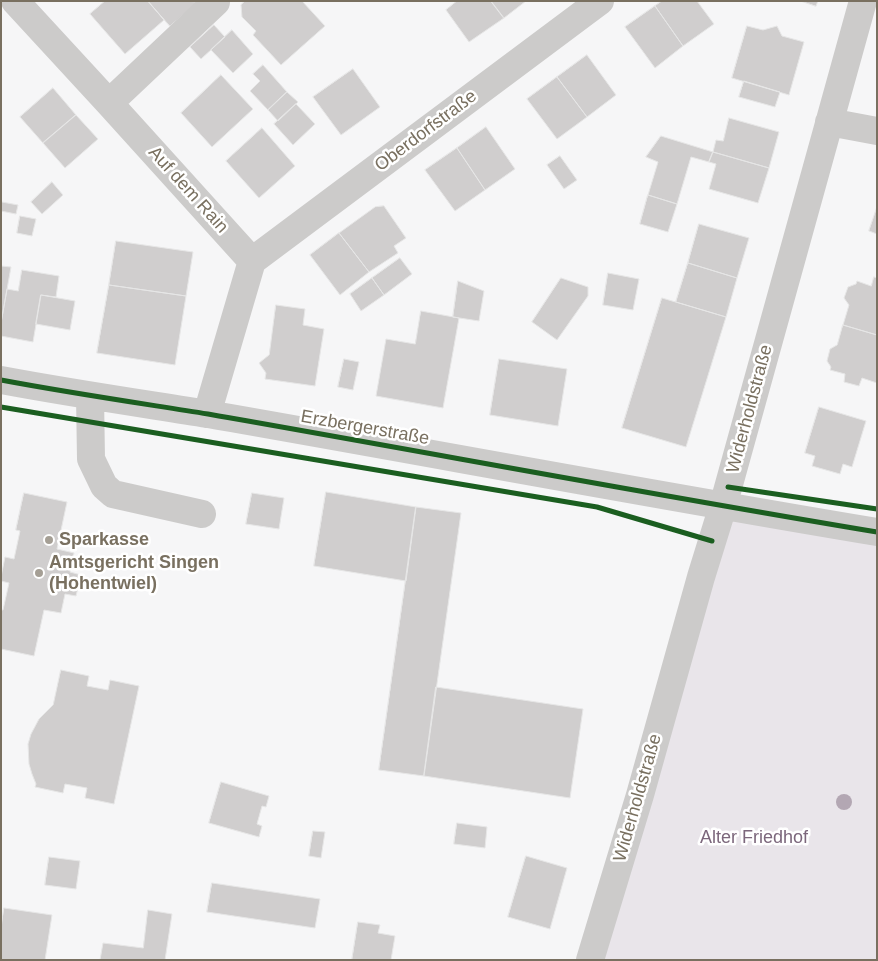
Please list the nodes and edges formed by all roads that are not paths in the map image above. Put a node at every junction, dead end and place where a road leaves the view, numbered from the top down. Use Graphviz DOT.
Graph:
graph roads {
  1 [pos="600,1"];
  2 [pos="863,1"];
  3 [pos="216,2"];
  4 [pos="21,3"];
  5 [pos="109,103"];
  6 [pos="829,122"];
  7 [pos="877,131"];
  8 [pos="252,261"];
  9 [pos="1,380"];
  10 [pos="90,396"];
  11 [pos="207,414"];
  12 [pos="723,506"];
  13 [pos="202,514"];
  14 [pos="877,532"];
  15 [pos="590,960"];
  1 -- 8 [label="street, Oberdorfstraße"];
  2 -- 6 [label="street, Widerholdstraße"];
  3 -- 5 [label="street"];
  4 -- 5 [label="street, Auf dem Rain"];
  5 -- 8 [label="street, Auf dem Rain"];
  6 -- 7 [label="street"];
  6 -- 12 [label="street, Widerholdstraße"];
  8 -- 11 [label="street"];
  9 -- 10 [label="street, Erzbergerstraße"];
  10 -- 11 [label="street, Erzbergerstraße"];
  10 -- 13 [label="street"];
  11 -- 12 [label="street, Erzbergerstraße"];
  12 -- 14 [label="street, Erzbergerstraße"];
  12 -- 15 [label="street, Widerholdstraße"];
}
